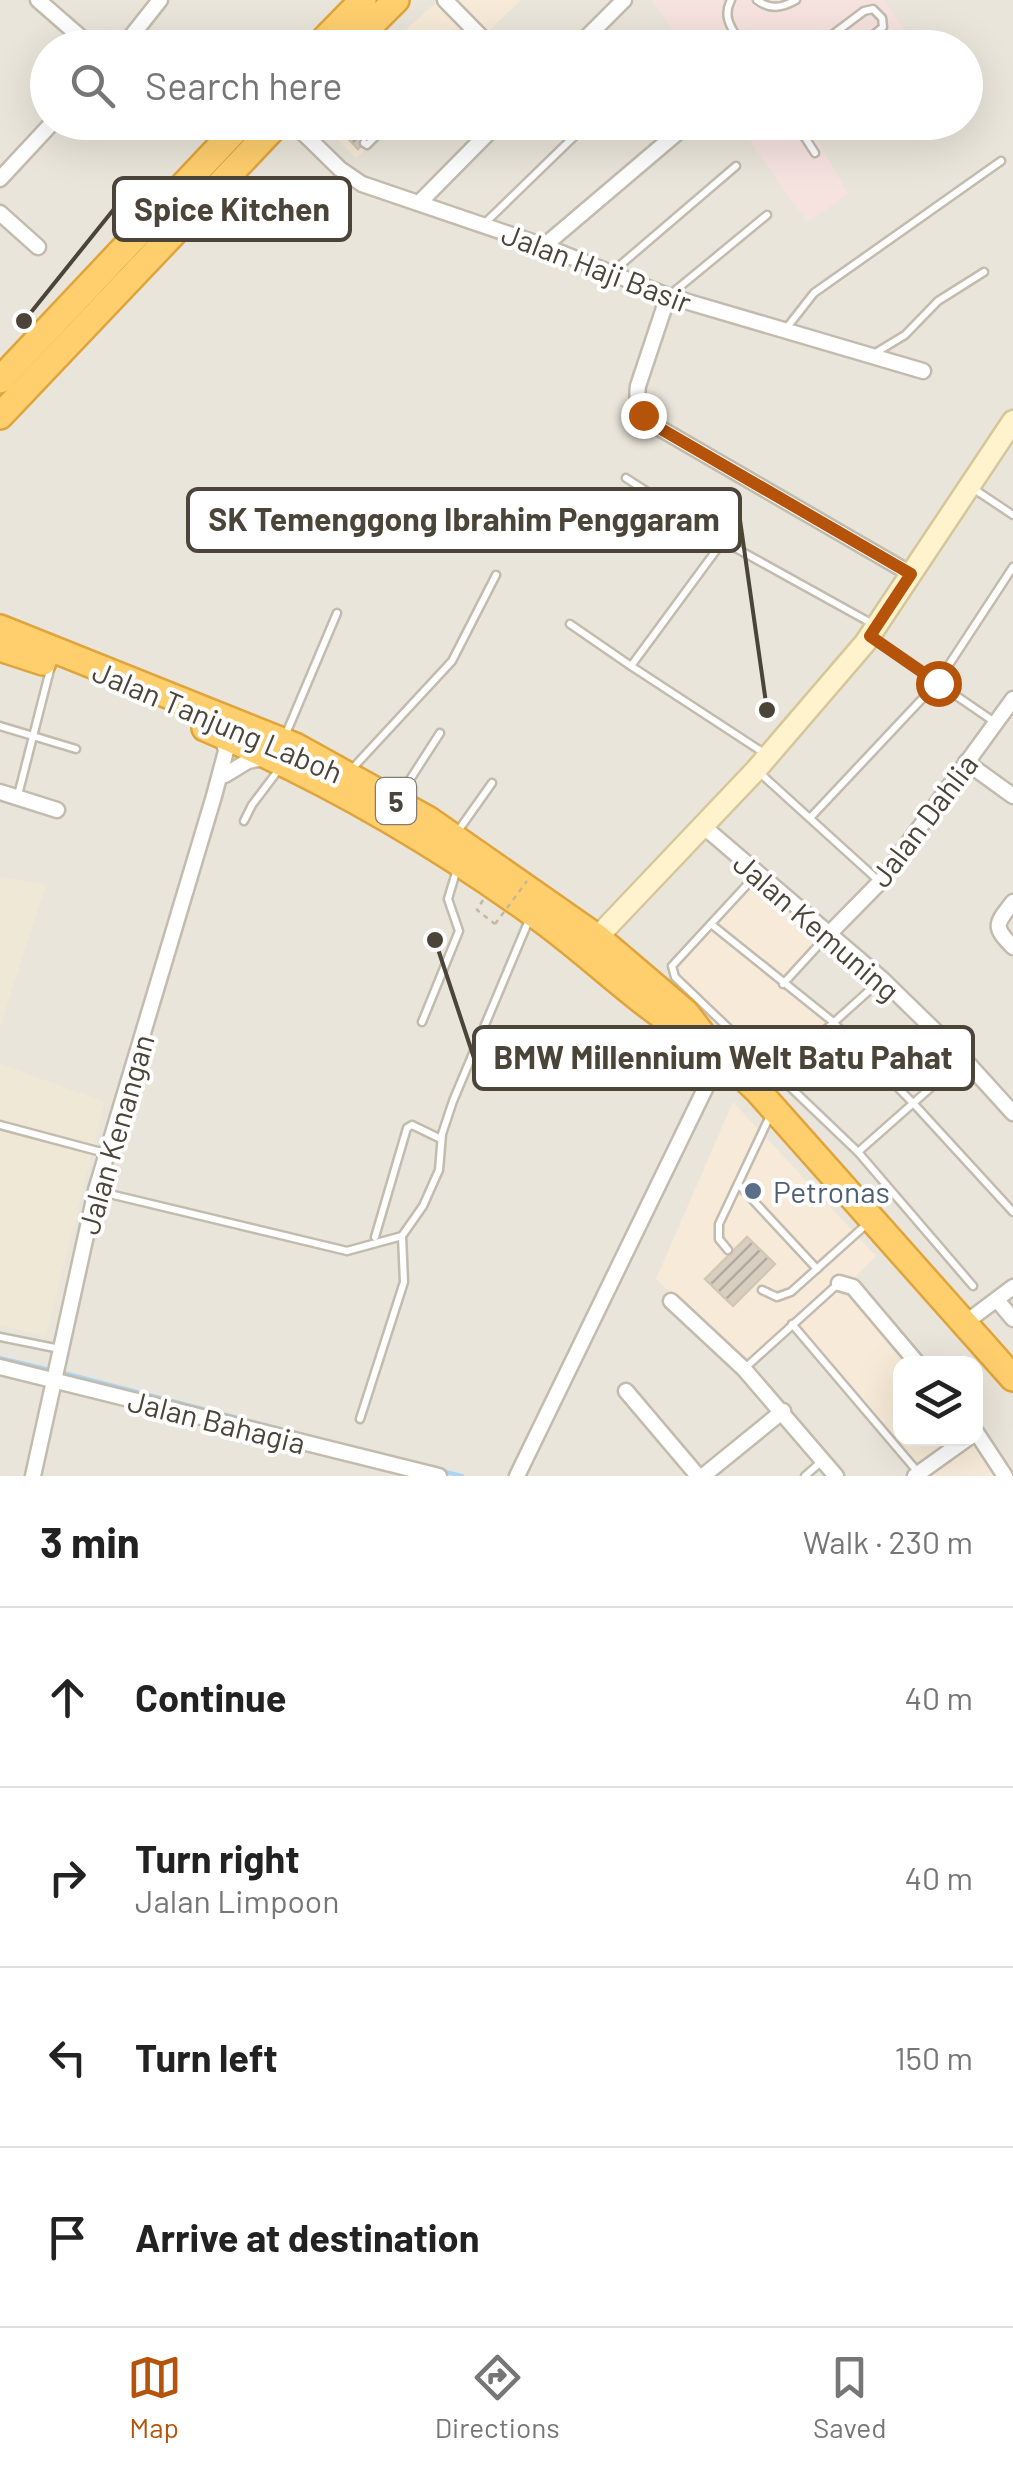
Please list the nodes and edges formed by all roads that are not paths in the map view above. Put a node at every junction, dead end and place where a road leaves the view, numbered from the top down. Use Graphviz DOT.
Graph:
graph roads {
  1 [pos="38,0"];
  2 [pos="160,0"];
  3 [pos="363,0"];
  4 [pos="396,0"];
  5 [pos="445,0"];
  6 [pos="624,0"];
  7 [pos="731,0"];
  8 [pos="757,0"];
  9 [pos="796,0"];
  10 [pos="369,26"];
  11 [pos="72,30"];
  12 [pos="136,30"];
  13 [pos="334,30"];
  14 [pos="365,30"];
  15 [pos="373,30"];
  16 [pos="474,30"];
  17 [pos="594,30"];
  18 [pos="732,30"];
  19 [pos="839,30"];
  20 [pos="878,30"];
  21 [pos="36,140"];
  22 [pos="227,140"];
  23 [pos="239,140"];
  24 [pos="262,140"];
  25 [pos="310,140"];
  26 [pos="372,140"];
  27 [pos="482,140"];
  28 [pos="570,140"];
  29 [pos="669,140"];
  30 [pos="806,140"];
  31 [pos="364,143"];
  32 [pos="815,153"];
  33 [pos="207,161"];
  34 [pos="1000,161"];
  35 [pos="736,166"];
  36 [pos="0,179"];
  37 [pos="420,202"];
  38 [pos="0,213"];
  39 [pos="766,215"];
  40 [pos="484,224"];
  41 [pos="544,246"];
  42 [pos="38,247"];
  43 [pos="984,272"];
  44 [pos="610,274"];
  45 [pos="668,296"];
  46 [pos="784,331"];
  47 [pos="871,355"];
  48 [pos="923,371"];
  49 [pos="0,380"];
  50 [pos="0,416"];
  51 [pos="1012,424"];
  52 [pos="626,478"];
  53 [pos="970,486"];
  54 [pos="1013,514"];
  55 [pos="723,541"];
  56 [pos="1013,566"];
  57 [pos="911,574"];
  58 [pos="496,575"];
  59 [pos="337,613"];
  60 [pos="570,624"];
  61 [pos="0,628"];
  62 [pos="873,631"];
  63 [pos="0,648"];
  64 [pos="51,665"];
  65 [pos="632,666"];
  66 [pos="938,683"];
  67 [pos="1013,699"];
  68 [pos="996,723"];
  69 [pos="0,726"];
  70 [pos="440,733"];
  71 [pos="33,735"];
  72 [pos="236,735"];
  73 [pos="76,749"];
  74 [pos="280,754"];
  75 [pos="762,762"];
  76 [pos="966,762"];
  77 [pos="225,775"];
  78 [pos="347,775"];
  79 [pos="492,783"];
  80 [pos="0,792"];
  81 [pos="214,796"];
  82 [pos="1013,796"];
  83 [pos="17,798"];
  84 [pos="395,801"];
  85 [pos="57,810"];
  86 [pos="810,818"];
  87 [pos="244,820"];
  88 [pos="703,826"];
  89 [pos="455,836"];
  90 [pos="459,864"];
  91 [pos="757,874"];
  92 [pos="880,882"];
  93 [pos="1013,902"];
  94 [pos="532,912"];
  95 [pos="711,924"];
  96 [pos="828,935"];
  97 [pos="590,945"];
  98 [pos="1013,947"];
  99 [pos="882,979"];
  100 [pos="783,984"];
  101 [pos="663,1018"];
  102 [pos="422,1022"];
  103 [pos="832,1022"];
  104 [pos="578,1036"];
  105 [pos="716,1052"];
  106 [pos="963,1058"];
  107 [pos="769,1091"];
  108 [pos="914,1104"];
  109 [pos="1013,1113"];
  110 [pos="0,1125"];
  111 [pos="442,1139"];
  112 [pos="858,1152"];
  113 [pos="106,1153"];
  114 [pos="738,1184"];
  115 [pos="96,1190"];
  116 [pos="1013,1212"];
  117 [pos="873,1219"];
  118 [pos="402,1236"];
  119 [pos="374,1238"];
  120 [pos="728,1250"];
  121 [pos="817,1270"];
  122 [pos="839,1283"];
  123 [pos="973,1286"];
  124 [pos="1013,1286"];
  125 [pos="762,1290"];
  126 [pos="998,1300"];
  127 [pos="671,1301"];
  128 [pos="1013,1319"];
  129 [pos="792,1324"];
  130 [pos="965,1324"];
  131 [pos="0,1337"];
  132 [pos="911,1356"];
  133 [pos="56,1366"];
  134 [pos="0,1367"];
  135 [pos="744,1369"];
  136 [pos="1013,1378"];
  137 [pos="626,1391"];
  138 [pos="783,1412"];
  139 [pos="360,1419"];
  140 [pos="983,1443"];
  141 [pos="957,1446"];
  142 [pos="822,1460"];
  143 [pos="918,1475"];
  144 [pos="33,1476"];
  145 [pos="439,1476"];
  146 [pos="516,1476"];
  147 [pos="701,1476"];
  148 [pos="805,1476"];
  149 [pos="836,1476"];
  150 [pos="1005,1476"];
  1 -- 11 [label="street"];
  2 -- 12 [label="street"];
  3 -- 13 [label="highway"];
  4 -- 10 [label="highway"];
  5 -- 16 [label="street"];
  6 -- 17 [label="street"];
  7 -- 18 [label="lane"];
  8 -- 9 [label="lane"];
  10 -- 14 [label="highway"];
  10 -- 15 [label="lane"];
  19 -- 20 [label="lane"];
  21 -- 36 [label="street"];
  22 -- 33 [label="highway"];
  23 -- 33 [label="highway"];
  24 -- 50 [label="highway"];
  25 -- 37 [label="street, Jalan Haji Basir"];
  26 -- 31 [label="lane"];
  27 -- 37 [label="street"];
  28 -- 40 [label="lane"];
  29 -- 41 [label="street"];
  30 -- 32 [label="lane"];
  33 -- 49 [label="highway"];
  34 -- 46 [label="lane"];
  35 -- 44 [label="lane"];
  37 -- 40 [label="street, Jalan Haji Basir"];
  38 -- 42 [label="street"];
  39 -- 45 [label="lane"];
  40 -- 41 [label="street, Jalan Haji Basir"];
  41 -- 44 [label="street, Jalan Haji Basir"];
  43 -- 47 [label="lane"];
  44 -- 45 [label="street, Jalan Haji Basir"];
  45 -- 46 [label="street, Jalan Haji Basir"];
  45 -- 57 [label="street"];
  46 -- 47 [label="street, Jalan Haji Basir"];
  47 -- 48 [label="street, Jalan Haji Basir"];
  51 -- 53 [label="street"];
  52 -- 55 [label="lane"];
  53 -- 54 [label="lane"];
  53 -- 57 [label="street"];
  55 -- 62 [label="lane"];
  55 -- 65 [label="lane"];
  56 -- 66 [label="lane"];
  57 -- 62 [label="street"];
  58 -- 78 [label="lane"];
  59 -- 74 [label="lane"];
  60 -- 65 [label="lane"];
  61 -- 72 [label="highway, Jalan Tanjung Laboh / 5"];
  62 -- 66 [label="lane"];
  62 -- 75 [label="street"];
  63 -- 64 [label="highway, Jalan Tanjung Laboh / 5"];
  64 -- 71 [label="lane"];
  64 -- 72 [label="highway, Jalan Tanjung Laboh / 5"];
  65 -- 75 [label="lane"];
  66 -- 68 [label="lane"];
  66 -- 86 [label="lane"];
  67 -- 68 [label="street, Jalan Dahlia"];
  68 -- 76 [label="street, Jalan Dahlia"];
  69 -- 71 [label="lane"];
  70 -- 84 [label="lane"];
  71 -- 73 [label="lane"];
  71 -- 83 [label="lane"];
  72 -- 74 [label="highway, Jalan Tanjung Laboh / 5"];
  72 -- 77 [label="street, Jalan Kenangan"];
  72 -- 81 [label="street, Jalan Kenangan"];
  74 -- 77 [label="street"];
  74 -- 78 [label="highway, Jalan Tanjung Laboh / 5"];
  74 -- 87 [label="lane"];
  74 -- 90 [label="highway, Jalan Tanjung Laboh / 5"];
  75 -- 86 [label="lane"];
  75 -- 88 [label="street"];
  76 -- 82 [label="street"];
  76 -- 92 [label="street, Jalan Dahlia"];
  77 -- 81 [label="street, Jalan Kenangan"];
  78 -- 84 [label="highway, Jalan Tanjung Laboh / 5"];
  79 -- 89 [label="lane"];
  80 -- 83 [label="street"];
  81 -- 113 [label="street, Jalan Kenangan"];
  83 -- 85 [label="street"];
  84 -- 89 [label="highway, Jalan Tanjung Laboh / 5"];
  86 -- 92 [label="lane"];
  88 -- 91 [label="street, Jalan Kemuning"];
  88 -- 97 [label="street"];
  89 -- 97 [label="highway, Jalan Tanjung Laboh / 5"];
  90 -- 94 [label="highway, Jalan Tanjung Laboh / 5"];
  90 -- 102 [label="lane"];
  91 -- 95 [label="lane"];
  91 -- 96 [label="street, Jalan Kemuning"];
  92 -- 96 [label="street, Jalan Dahlia"];
  93 -- 98 [label="street"];
  94 -- 97 [label="highway, Jalan Tanjung Laboh / 5"];
  94 -- 111 [label="lane"];
  95 -- 100 [label="lane"];
  95 -- 107 [label="lane"];
  96 -- 99 [label="street, Jalan Kemuning"];
  96 -- 100 [label="lane"];
  97 -- 101 [label="highway, Jalan Tanjung Laboh / 5"];
  97 -- 105 [label="highway, Jalan Tanjung Laboh / 5"];
  99 -- 103 [label="lane"];
  99 -- 106 [label="street, Jalan Kemuning"];
  100 -- 103 [label="lane"];
  101 -- 104 [label="lane"];
  101 -- 105 [label="highway, Jalan Tanjung Laboh / 5"];
  103 -- 107 [label="lane"];
  103 -- 108 [label="lane"];
  105 -- 107 [label="highway, Jalan Tanjung Laboh / 5"];
  105 -- 146 [label="street"];
  106 -- 108 [label="lane"];
  106 -- 109 [label="street, Jalan Kemuning"];
  107 -- 112 [label="lane"];
  107 -- 114 [label="lane"];
  107 -- 117 [label="highway, Jalan Tanjung Laboh / 5"];
  108 -- 112 [label="lane"];
  108 -- 116 [label="lane"];
  110 -- 113 [label="lane"];
  111 -- 118 [label="lane"];
  111 -- 119 [label="lane"];
  112 -- 123 [label="lane"];
  113 -- 115 [label="street, Jalan Kenangan"];
  114 -- 120 [label="lane"];
  114 -- 121 [label="lane"];
  115 -- 118 [label="lane"];
  115 -- 133 [label="street, Jalan Kenangan"];
  117 -- 121 [label="lane"];
  117 -- 130 [label="highway, Jalan Tanjung Laboh / 5"];
  118 -- 139 [label="lane"];
  121 -- 125 [label="lane"];
  122 -- 129 [label="lane"];
  122 -- 132 [label="street"];
  124 -- 126 [label="street"];
  126 -- 128 [label="street"];
  126 -- 130 [label="street"];
  127 -- 135 [label="street"];
  129 -- 135 [label="lane"];
  129 -- 143 [label="lane"];
  130 -- 136 [label="highway, Jalan Tanjung Laboh / 5"];
  131 -- 133 [label="lane"];
  133 -- 134 [label="street, Jalan Bahagia"];
  133 -- 144 [label="street, Jalan Kenangan"];
  133 -- 145 [label="street, Jalan Bahagia"];
  135 -- 138 [label="street"];
  137 -- 147 [label="street"];
  138 -- 142 [label="street"];
  138 -- 147 [label="street"];
  140 -- 150 [label="street"];
  141 -- 143 [label="street"];
  142 -- 148 [label="lane"];
  142 -- 149 [label="street"];
}
